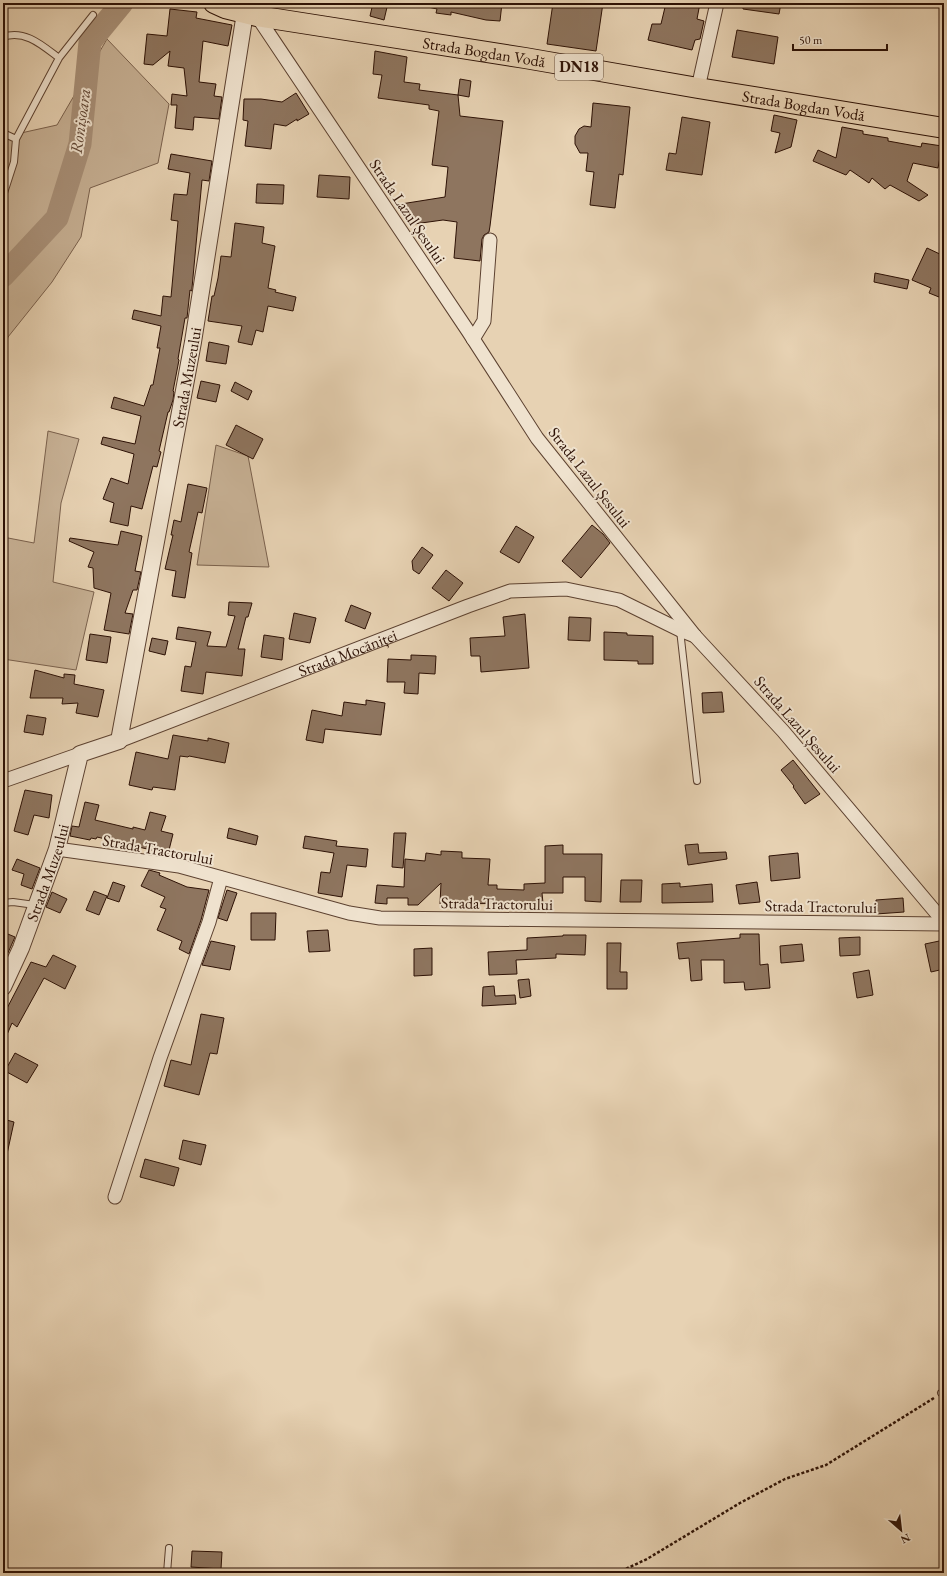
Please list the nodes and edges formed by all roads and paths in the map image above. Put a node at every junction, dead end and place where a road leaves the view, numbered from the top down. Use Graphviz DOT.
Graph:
graph roads {
  1 [pos="214,3"];
  2 [pos="717,3"];
  3 [pos="93,15"];
  4 [pos="251,15"];
  5 [pos="3,37"];
  6 [pos="59,58"];
  7 [pos="698,88"];
  8 [pos="944,128"];
  9 [pos="3,133"];
  10 [pos="16,139"];
  11 [pos="3,196"];
  12 [pos="490,240"];
  13 [pos="473,339"];
  14 [pos="680,630"];
  15 [pos="695,636"];
  16 [pos="119,741"];
  17 [pos="80,754"];
  18 [pos="697,781"];
  19 [pos="3,782"];
  20 [pos="57,849"];
  21 [pos="221,878"];
  22 [pos="3,903"];
  23 [pos="37,905"];
  24 [pos="944,923"];
  25 [pos="3,987"];
  26 [pos="115,1198"];
  27 [pos="942,1393"];
  28 [pos="169,1548"];
  29 [pos="167,1573"];
  30 [pos="617,1573"];
  1 -- 4 [label="main road, Strada Bogdan Vodă / DN18"];
  2 -- 7 [label="street"];
  3 -- 6 [label="lane"];
  4 -- 7 [label="main road, Strada Bogdan Vodă / DN18"];
  4 -- 13 [label="street, Strada Lazul Șesului"];
  4 -- 16 [label="street, Strada Muzeului"];
  5 -- 6 [label="lane"];
  6 -- 10 [label="lane"];
  7 -- 8 [label="main road, Strada Bogdan Vodă / DN18"];
  9 -- 10 [label="lane"];
  10 -- 11 [label="lane"];
  12 -- 13 [label="street"];
  13 -- 15 [label="street, Strada Lazul Șesului"];
  14 -- 15 [label="street, Strada Mocăniței"];
  14 -- 16 [label="street, Strada Mocăniței"];
  14 -- 18 [label="lane"];
  15 -- 24 [label="street, Strada Lazul Șesului"];
  16 -- 17 [label="street, Strada Mocăniței"];
  17 -- 19 [label="street, Strada Mocăniței"];
  17 -- 20 [label="street, Strada Muzeului"];
  20 -- 21 [label="street, Strada Tractorului"];
  20 -- 23 [label="street, Strada Muzeului"];
  21 -- 24 [label="street, Strada Tractorului"];
  21 -- 26 [label="street"];
  22 -- 23 [label="lane"];
  23 -- 25 [label="street, Strada Muzeului"];
  27 -- 30 [label="path"];
  28 -- 29 [label="lane"];
}
